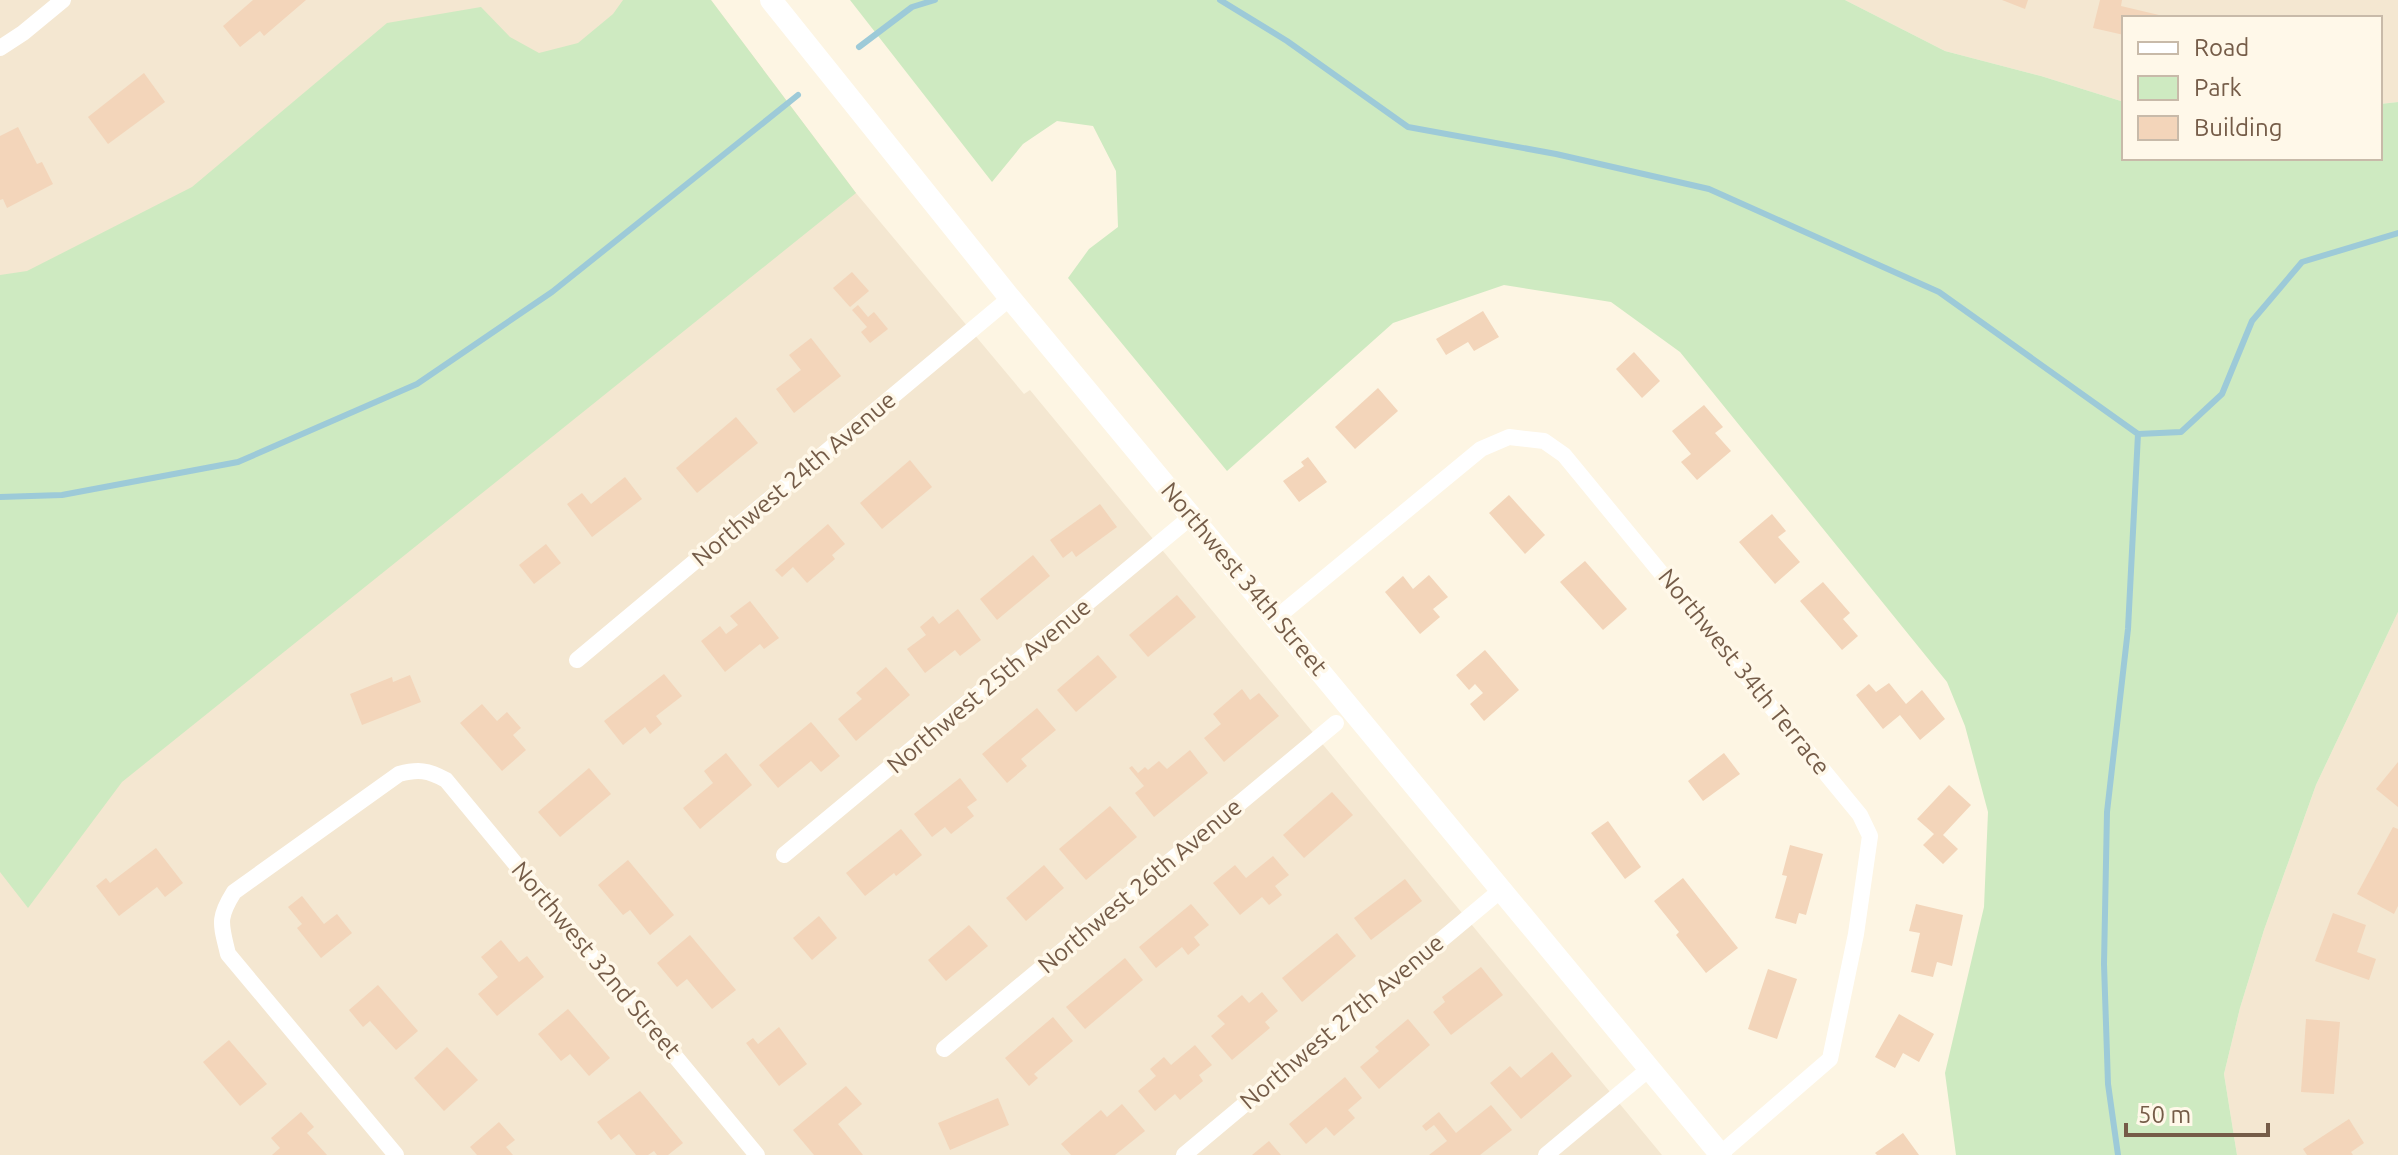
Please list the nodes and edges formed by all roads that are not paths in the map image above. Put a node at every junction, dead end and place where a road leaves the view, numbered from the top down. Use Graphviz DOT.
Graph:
graph roads {
  1 [pos="63,0"];
  2 [pos="771,0"];
  3 [pos="0,48"];
  4 [pos="1010,298"];
  5 [pos="1192,516"];
  6 [pos="1276,618"];
  7 [pos="577,660"];
  8 [pos="1336,723"];
  9 [pos="784,855"];
  10 [pos="1501,890"];
  11 [pos="944,1049"];
  12 [pos="1649,1069"];
  13 [pos="1720,1154"];
  14 [pos="396,1155"];
  15 [pos="757,1155"];
  16 [pos="1184,1155"];
  17 [pos="1546,1155"];
  1 -- 3 [label="street"];
  2 -- 4 [label="main road, Northwest 34th Street"];
  4 -- 5 [label="main road, Northwest 34th Street"];
  4 -- 7 [label="street, Northwest 24th Avenue"];
  5 -- 6 [label="main road, Northwest 34th Street"];
  5 -- 9 [label="street, Northwest 25th Avenue"];
  6 -- 10 [label="main road, Northwest 34th Street"];
  6 -- 13 [label="street, Northwest 34th Terrace"];
  8 -- 11 [label="street, Northwest 26th Avenue"];
  10 -- 12 [label="main road, Northwest 34th Street"];
  10 -- 16 [label="street, Northwest 27th Avenue"];
  12 -- 13 [label="main road, Northwest 34th Street"];
  12 -- 17 [label="street"];
  14 -- 15 [label="street, Northwest 32nd Street"];
}
